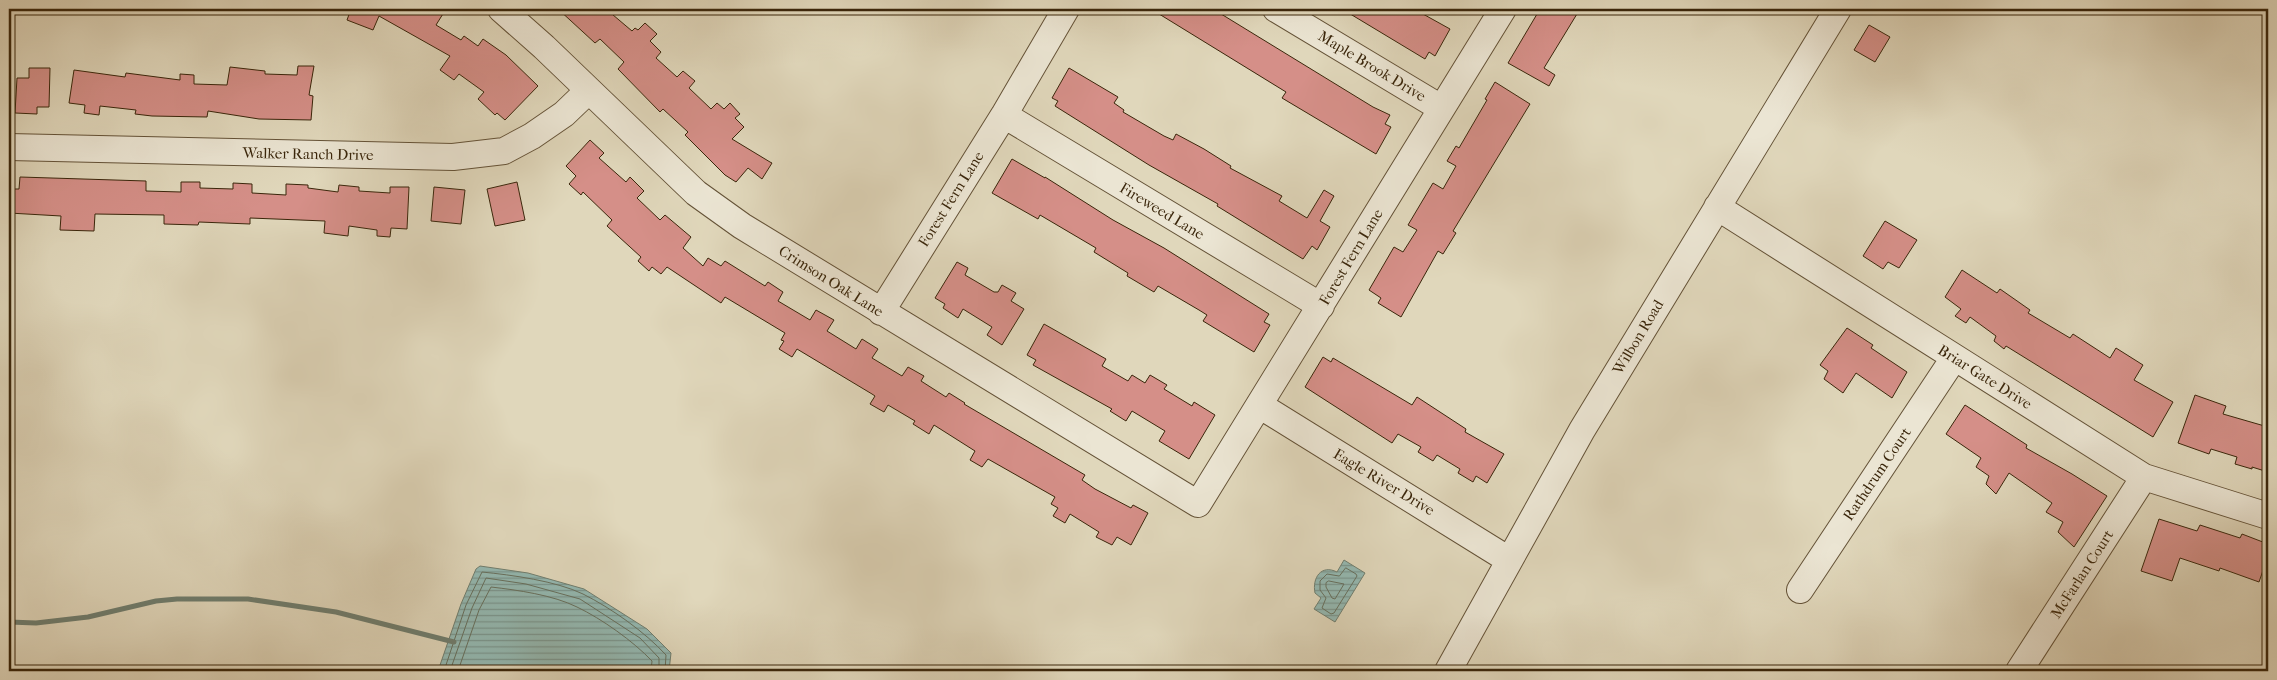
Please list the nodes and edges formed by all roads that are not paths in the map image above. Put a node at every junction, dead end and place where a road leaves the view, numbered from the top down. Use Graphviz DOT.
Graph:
graph roads {
  1 [pos="501,9"];
  2 [pos="1066,9"];
  3 [pos="1276,9"];
  4 [pos="1502,9"];
  5 [pos="1838,9"];
  6 [pos="588,91"];
  7 [pos="1441,108"];
  8 [pos="1004,115"];
  9 [pos="9,147"];
  10 [pos="1717,207"];
  11 [pos="1320,306"];
  12 [pos="881,312"];
  13 [pos="1954,358"];
  14 [pos="1259,404"];
  15 [pos="2144,477"];
  16 [pos="1198,504"];
  17 [pos="2268,516"];
  18 [pos="1509,560"];
  19 [pos="1800,590"];
  20 [pos="1448,671"];
  21 [pos="2019,671"];
  1 -- 6 [label="street, Crimson Oak Lane"];
  2 -- 8 [label="street, Forest Fern Lane"];
  3 -- 7 [label="street, Maple Brook Drive"];
  4 -- 7 [label="street, Forest Fern Lane"];
  5 -- 10 [label="street, Wilbon Road"];
  6 -- 9 [label="street, Walker Ranch Drive"];
  6 -- 12 [label="street, Crimson Oak Lane"];
  7 -- 11 [label="street, Forest Fern Lane"];
  8 -- 11 [label="street, Fireweed Lane"];
  8 -- 12 [label="street, Forest Fern Lane"];
  10 -- 13 [label="street, Briar Gate Drive"];
  10 -- 18 [label="street, Wilbon Road"];
  11 -- 14 [label="street, Forest Fern Lane"];
  12 -- 16 [label="street, Crimson Oak Lane"];
  13 -- 15 [label="street, Briar Gate Drive"];
  13 -- 19 [label="street, Rathdrum Court"];
  14 -- 16 [label="street, Forest Fern Lane"];
  14 -- 18 [label="street, Eagle River Drive"];
  15 -- 17 [label="street, Briar Gate Drive"];
  15 -- 21 [label="street, McFarlan Court"];
  18 -- 20 [label="street, Wilbon Road"];
}
